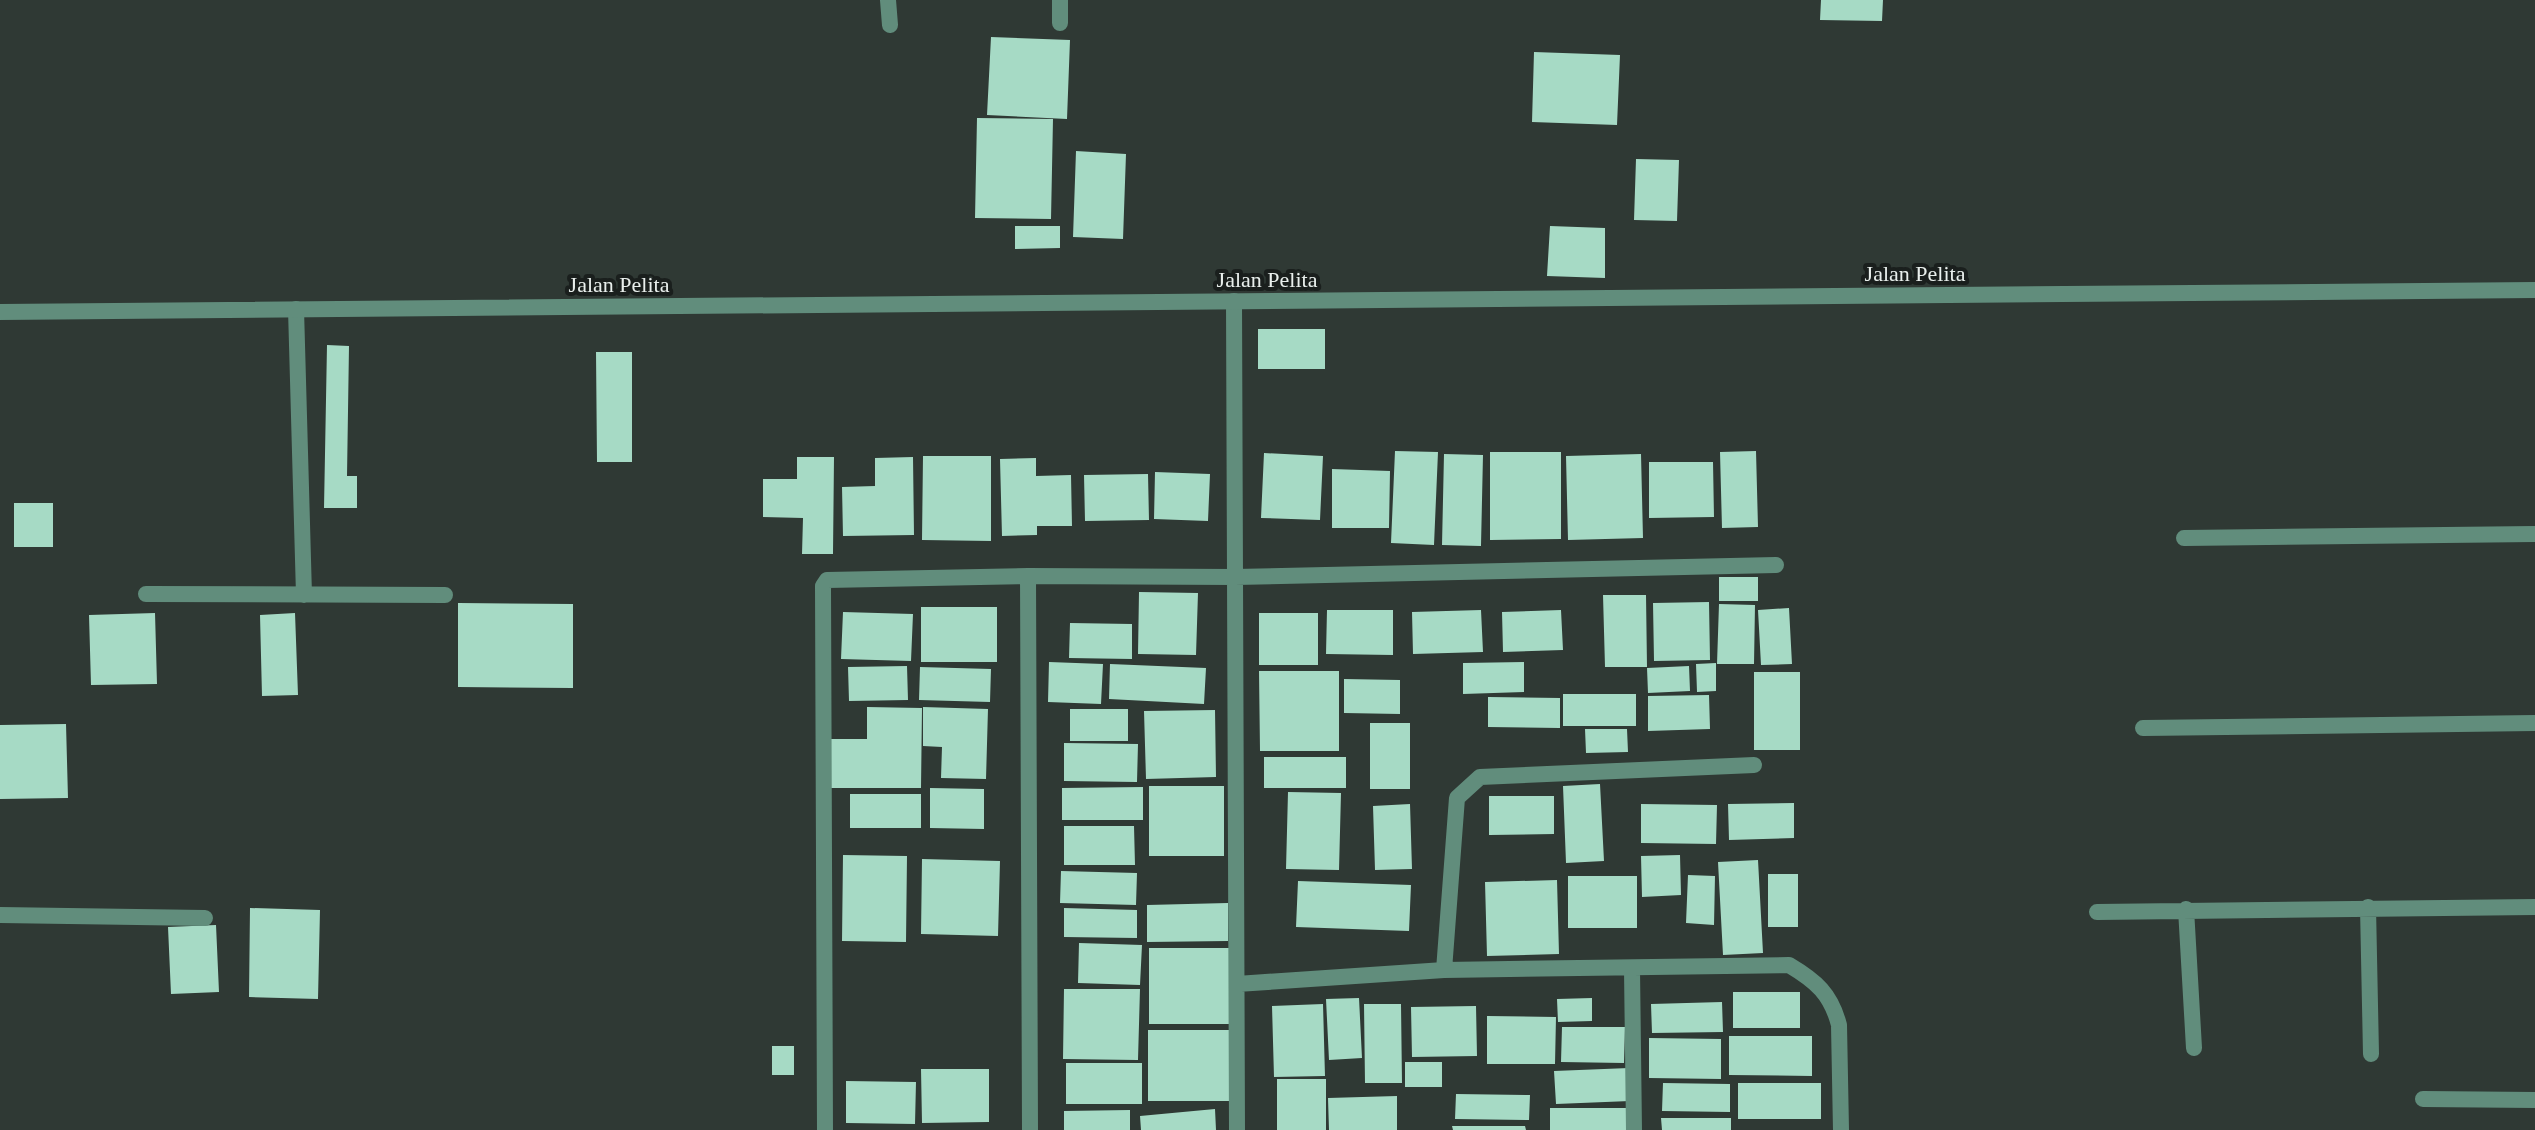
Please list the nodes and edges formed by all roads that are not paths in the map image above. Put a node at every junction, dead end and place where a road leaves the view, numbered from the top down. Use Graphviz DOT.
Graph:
graph roads {
  1 [pos="888,0"];
  2 [pos="1060,0"];
  3 [pos="1060,23"];
  4 [pos="890,25"];
  5 [pos="2535,290"];
  6 [pos="1234,301"];
  7 [pos="296,309"];
  8 [pos="0,312"];
  9 [pos="2535,534"];
  10 [pos="2184,538"];
  11 [pos="1776,565"];
  12 [pos="1028,576"];
  13 [pos="1235,577"];
  14 [pos="146,594"];
  15 [pos="304,595"];
  16 [pos="445,595"];
  17 [pos="2535,723"];
  18 [pos="2143,728"];
  19 [pos="1754,765"];
  20 [pos="2368,907"];
  21 [pos="2535,907"];
  22 [pos="2186,909"];
  23 [pos="2097,912"];
  24 [pos="0,915"];
  25 [pos="205,918"];
  26 [pos="1632,969"];
  27 [pos="1444,970"];
  28 [pos="1237,984"];
  29 [pos="2194,1048"];
  30 [pos="2371,1054"];
  31 [pos="2423,1099"];
  32 [pos="2535,1100"];
  33 [pos="825,1130"];
  34 [pos="1030,1130"];
  35 [pos="1237,1130"];
  36 [pos="1634,1130"];
  37 [pos="1841,1130"];
  1 -- 4 [label="street"];
  2 -- 3 [label="street"];
  5 -- 6 [label="street, Jalan Pelita"];
  6 -- 7 [label="street, Jalan Pelita"];
  6 -- 13 [label="street"];
  7 -- 8 [label="street, Jalan Pelita"];
  7 -- 15 [label="street"];
  9 -- 10 [label="street"];
  11 -- 13 [label="street"];
  12 -- 13 [label="street"];
  12 -- 33 [label="street"];
  12 -- 34 [label="street"];
  13 -- 28 [label="street"];
  14 -- 15 [label="street"];
  15 -- 16 [label="street"];
  17 -- 18 [label="street"];
  19 -- 27 [label="street"];
  20 -- 21 [label="street"];
  20 -- 22 [label="street"];
  20 -- 30 [label="street"];
  22 -- 23 [label="street"];
  22 -- 29 [label="street"];
  24 -- 25 [label="street"];
  26 -- 27 [label="street"];
  26 -- 36 [label="street"];
  26 -- 37 [label="street"];
  27 -- 28 [label="street"];
  28 -- 35 [label="street"];
  31 -- 32 [label="street"];
}
